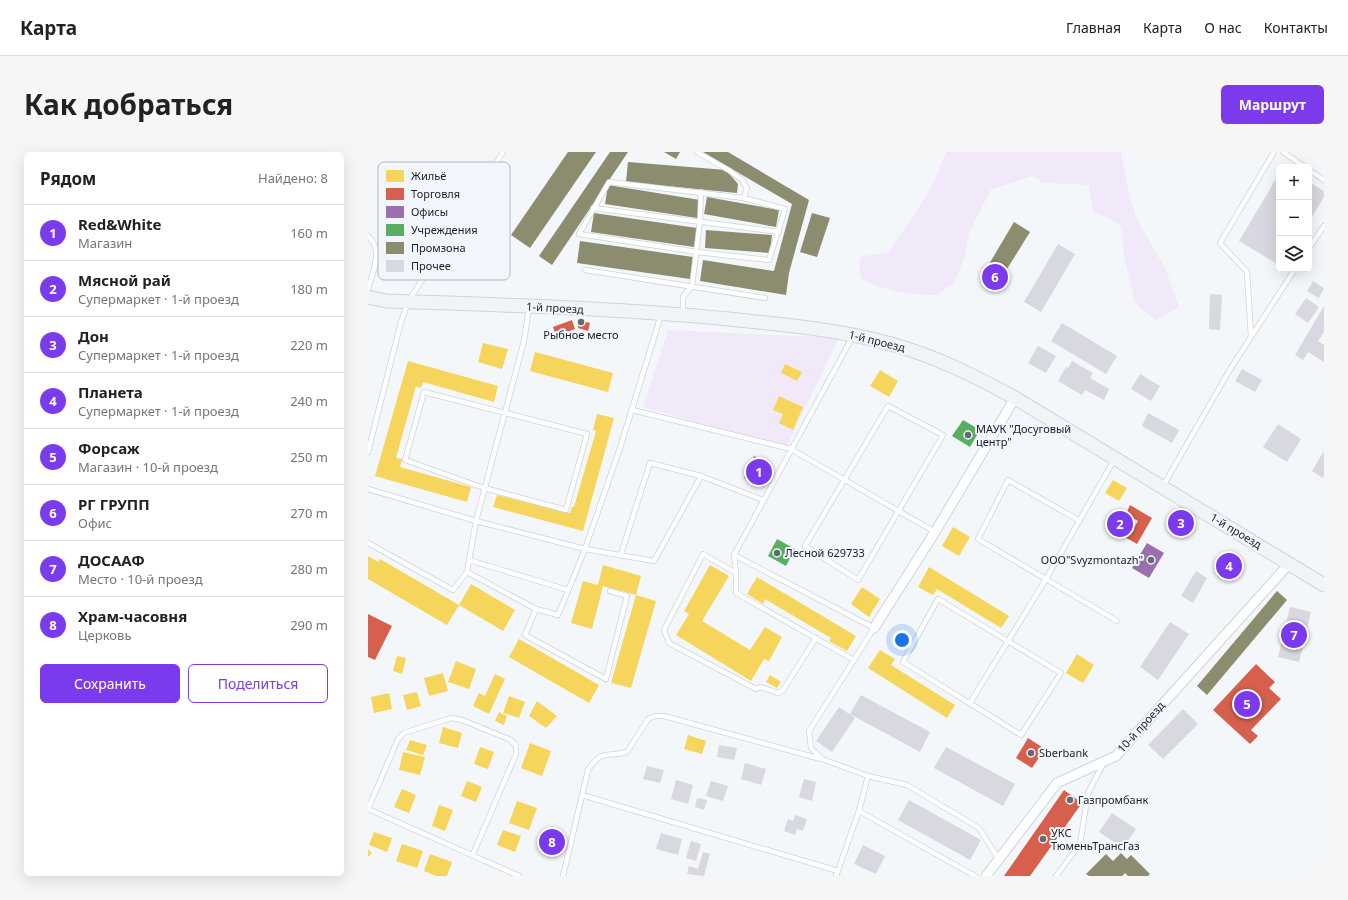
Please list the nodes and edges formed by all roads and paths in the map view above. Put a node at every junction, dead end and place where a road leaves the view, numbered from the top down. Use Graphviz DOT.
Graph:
graph roads {
  1 [pos="503,152"];
  2 [pos="697,152"];
  3 [pos="1274,152"];
  4 [pos="1282,152"];
  5 [pos="497,162"];
  6 [pos="1300,164"];
  7 [pos="1312,172"];
  8 [pos="1324,180"];
  9 [pos="701,192"];
  10 [pos="744,198"];
  11 [pos="593,208"];
  12 [pos="700,221"];
  13 [pos="1324,226"];
  14 [pos="779,232"];
  15 [pos="368,236"];
  16 [pos="1312,244"];
  17 [pos="697,252"];
  18 [pos="585,270"];
  19 [pos="1293,272"];
  20 [pos="422,280"];
  21 [pos="692,286"];
  22 [pos="368,289"];
  23 [pos="368,297"];
  24 [pos="765,298"];
  25 [pos="408,302"];
  26 [pos="530,306"];
  27 [pos="661,313"];
  28 [pos="682,315"];
  29 [pos="854,335"];
  30 [pos="1251,336"];
  31 [pos="1015,398"];
  32 [pos="632,410"];
  33 [pos="505,413"];
  34 [pos="791,449"];
  35 [pos="368,452"];
  36 [pos="1115,457"];
  37 [pos="700,476"];
  38 [pos="844,479"];
  39 [pos="1163,486"];
  40 [pos="368,488"];
  41 [pos="484,488"];
  42 [pos="763,500"];
  43 [pos="899,511"];
  44 [pos="476,521"];
  45 [pos="1080,521"];
  46 [pos="935,532"];
  47 [pos="368,543"];
  48 [pos="584,549"];
  49 [pos="621,554"];
  50 [pos="734,554"];
  51 [pos="469,560"];
  52 [pos="1289,564"];
  53 [pos="467,572"];
  54 [pos="736,573"];
  55 [pos="1046,579"];
  56 [pos="1324,585"];
  57 [pos="568,590"];
  58 [pos="610,591"];
  59 [pos="536,609"];
  60 [pos="1117,621"];
  61 [pos="874,628"];
  62 [pos="816,638"];
  63 [pos="1009,640"];
  64 [pos="854,660"];
  65 [pos="970,703"];
  66 [pos="822,759"];
  67 [pos="1104,761"];
  68 [pos="868,776"];
  69 [pos="582,795"];
  70 [pos="368,810"];
  71 [pos="859,811"];
  72 [pos="472,854"];
  73 [pos="999,860"];
  74 [pos="837,873"];
  75 [pos="519,876"];
  76 [pos="563,876"];
  77 [pos="975,876"];
  78 [pos="986,876"];
  79 [pos="1056,876"];
  1 -- 5 [label="lane"];
  2 -- 10 [label="lane"];
  3 -- 30 [label="lane"];
  4 -- 6 [label="lane"];
  7 -- 8 [label="lane"];
  9 -- 10 [label="lane"];
  9 -- 11 [label="lane"];
  9 -- 12 [label="lane"];
  10 -- 14 [label="lane"];
  11 -- 12 [label="lane"];
  11 -- 17 [label="lane"];
  12 -- 14 [label="lane"];
  12 -- 17 [label="lane"];
  13 -- 16 [label="lane"];
  14 -- 17 [label="lane"];
  15 -- 22 [label="lane"];
  17 -- 21 [label="lane"];
  18 -- 21 [label="lane"];
  19 -- 30 [label="lane"];
  20 -- 25 [label="lane"];
  21 -- 24 [label="lane"];
  21 -- 28 [label="lane"];
  23 -- 25 [label="street, 1-й проезд"];
  25 -- 26 [label="street, 1-й проезд"];
  25 -- 35 [label="lane"];
  26 -- 27 [label="street, 1-й проезд"];
  26 -- 33 [label="lane"];
  27 -- 28 [label="street, 1-й проезд"];
  27 -- 32 [label="lane"];
  28 -- 29 [label="street, 1-й проезд"];
  29 -- 31 [label="street, 1-й проезд"];
  29 -- 34 [label="lane"];
  30 -- 39 [label="lane"];
  31 -- 36 [label="street, 1-й проезд"];
  31 -- 46 [label="street"];
  32 -- 34 [label="lane"];
  32 -- 48 [label="lane"];
  33 -- 41 [label="lane"];
  33 -- 41 [label="lane"];
  33 -- 41 [label="lane"];
  34 -- 38 [label="lane"];
  34 -- 42 [label="lane"];
  36 -- 39 [label="street, 1-й проезд"];
  36 -- 45 [label="lane"];
  37 -- 42 [label="lane"];
  37 -- 49 [label="lane"];
  37 -- 49 [label="lane"];
  38 -- 43 [label="lane"];
  38 -- 43 [label="lane"];
  38 -- 43 [label="lane"];
  39 -- 52 [label="street, 1-й проезд"];
  40 -- 44 [label="lane"];
  41 -- 44 [label="lane"];
  42 -- 50 [label="lane"];
  43 -- 46 [label="lane"];
  44 -- 48 [label="lane"];
  44 -- 51 [label="lane"];
  45 -- 55 [label="lane"];
  45 -- 55 [label="lane"];
  46 -- 61 [label="street"];
  47 -- 53 [label="lane"];
  48 -- 49 [label="lane"];
  48 -- 57 [label="lane"];
  50 -- 54 [label="lane"];
  50 -- 61 [label="lane"];
  51 -- 53 [label="lane"];
  51 -- 57 [label="lane"];
  52 -- 56 [label="street, 1-й проезд"];
  52 -- 67 [label="street, 10-й проезд"];
  53 -- 59 [label="lane"];
  54 -- 62 [label="lane"];
  54 -- 62 [label="lane"];
  55 -- 60 [label="lane"];
  55 -- 63 [label="lane"];
  57 -- 59 [label="lane"];
  58 -- 59 [label="lane"];
  61 -- 64 [label="lane"];
  62 -- 64 [label="lane"];
  63 -- 65 [label="lane"];
  63 -- 65 [label="lane"];
  63 -- 65 [label="lane"];
  64 -- 66 [label="lane"];
  66 -- 68 [label="lane"];
  66 -- 69 [label="lane"];
  67 -- 73 [label="street, 10-й проезд"];
  67 -- 79 [label="lane"];
  68 -- 71 [label="lane"];
  68 -- 73 [label="lane"];
  69 -- 74 [label="lane"];
  69 -- 76 [label="lane"];
  70 -- 72 [label="lane"];
  70 -- 72 [label="lane"];
  71 -- 74 [label="lane"];
  71 -- 77 [label="lane"];
  72 -- 75 [label="lane"];
  73 -- 78 [label="street, 10-й проезд"];
}
